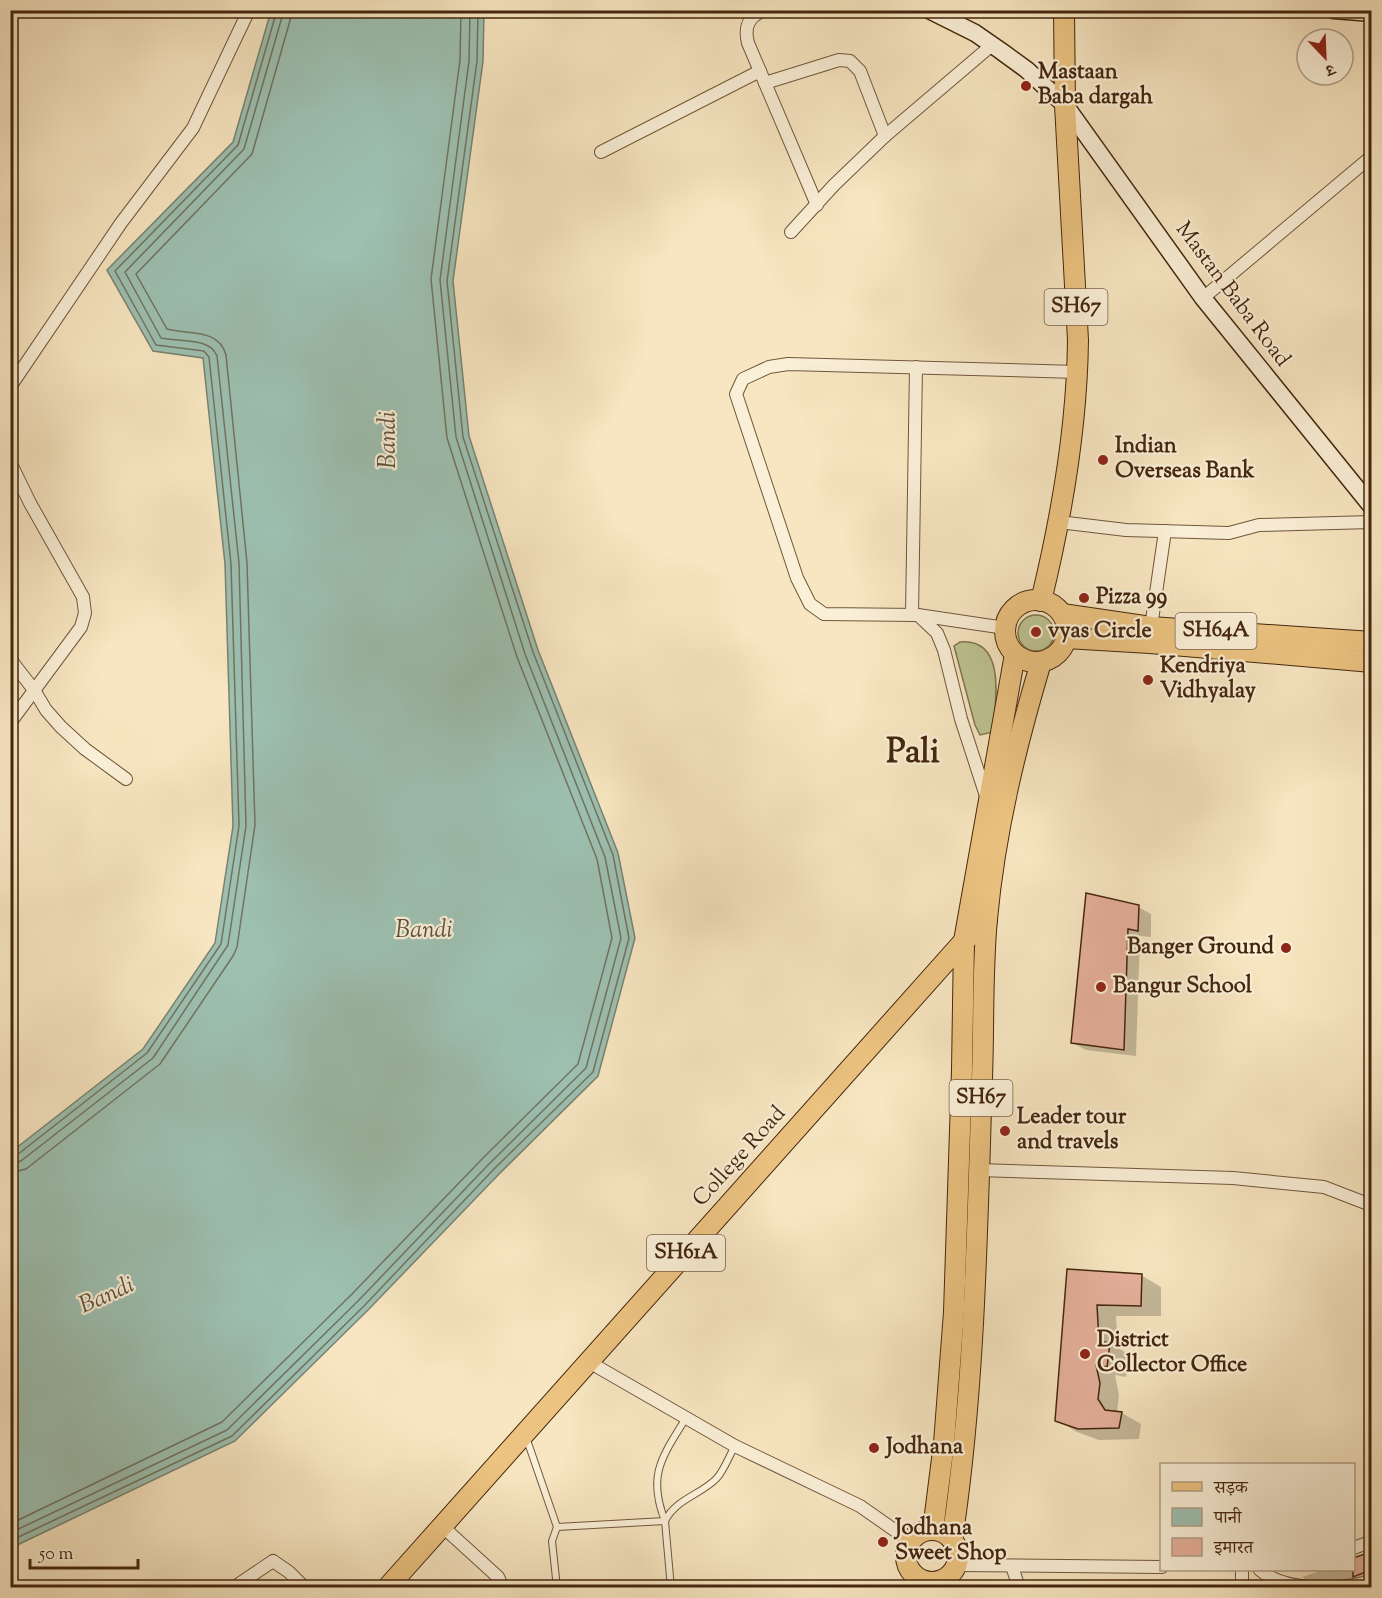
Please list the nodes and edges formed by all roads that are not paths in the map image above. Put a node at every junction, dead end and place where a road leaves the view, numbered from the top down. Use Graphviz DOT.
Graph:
graph roads {
  1 [pos="249,10"];
  2 [pos="764,10"];
  3 [pos="929,10"];
  4 [pos="1064,10"];
  5 [pos="1334,10"];
  6 [pos="1371,13"];
  7 [pos="992,45"];
  8 [pos="762,77"];
  9 [pos="1065,105"];
  10 [pos="885,136"];
  11 [pos="601,152"];
  12 [pos="1371,156"];
  13 [pos="817,205"];
  14 [pos="791,232"];
  15 [pos="1203,298"];
  16 [pos="916,367"];
  17 [pos="1078,372"];
  18 [pos="10,387"];
  19 [pos="10,462"];
  20 [pos="1371,507"];
  21 [pos="1059,522"];
  22 [pos="1371,522"];
  23 [pos="1165,531"];
  24 [pos="1041,601"];
  25 [pos="1062,614"];
  26 [pos="915,615"];
  27 [pos="1005,628"];
  28 [pos="1150,635"];
  29 [pos="1066,638"];
  30 [pos="1371,642"];
  31 [pos="1015,654"];
  32 [pos="10,659"];
  33 [pos="1041,662"];
  34 [pos="1371,662"];
  35 [pos="34,690"];
  36 [pos="10,723"];
  37 [pos="126,779"];
  38 [pos="988,801"];
  39 [pos="987,920"];
  40 [pos="964,941"];
  41 [pos="978,1170"];
  42 [pos="1368,1204"];
  43 [pos="590,1362"];
  44 [pos="686,1418"];
  45 [pos="524,1433"];
  46 [pos="735,1446"];
  47 [pos="665,1521"];
  48 [pos="442,1526"];
  49 [pos="557,1527"];
  50 [pos="933,1530"];
  51 [pos="952,1540"];
  52 [pos="910,1541"];
  53 [pos="1371,1541"];
  54 [pos="1355,1547"];
  55 [pos="957,1565"];
  56 [pos="1012,1566"];
  57 [pos="1160,1567"];
  58 [pos="1242,1571"];
  59 [pos="1262,1571"];
  60 [pos="1371,1581"];
  61 [pos="928,1584"];
  62 [pos="233,1587"];
  63 [pos="305,1587"];
  64 [pos="387,1587"];
  65 [pos="503,1587"];
  66 [pos="557,1587"];
  67 [pos="671,1587"];
  68 [pos="1019,1587"];
  69 [pos="1242,1587"];
  70 [pos="1319,1587"];
  1 -- 18 [label="street"];
  2 -- 8 [label="street"];
  3 -- 7 [label="street, Mastan Baba Road"];
  4 -- 9 [label="main road, SH67"];
  5 -- 6 [label="street"];
  7 -- 9 [label="street, Mastan Baba Road"];
  7 -- 10 [label="street"];
  8 -- 10 [label="street"];
  8 -- 11 [label="street"];
  8 -- 13 [label="street"];
  9 -- 15 [label="street, Mastan Baba Road"];
  9 -- 17 [label="main road, SH67"];
  10 -- 13 [label="street"];
  12 -- 15 [label="street"];
  13 -- 14 [label="street"];
  15 -- 20 [label="street, Mastan Baba Road"];
  16 -- 17 [label="street"];
  16 -- 26 [label="street"];
  16 -- 26 [label="street"];
  17 -- 21 [label="main road, SH67"];
  19 -- 35 [label="street"];
  21 -- 23 [label="street"];
  21 -- 24 [label="main road, SH67"];
  22 -- 23 [label="street"];
  23 -- 28 [label="street"];
  24 -- 25 [label="main road"];
  24 -- 27 [label="main road"];
  25 -- 28 [label="main road, SH64A"];
  25 -- 29 [label="main road"];
  26 -- 27 [label="street"];
  26 -- 38 [label="street"];
  27 -- 31 [label="main road"];
  28 -- 29 [label="main road, SH64A"];
  28 -- 30 [label="main road, SH64A"];
  28 -- 34 [label="main road, SH64A"];
  29 -- 33 [label="main road"];
  31 -- 33 [label="main road"];
  31 -- 38 [label="main road, SH67"];
  32 -- 35 [label="street"];
  33 -- 39 [label="main road, SH67"];
  35 -- 36 [label="street"];
  35 -- 37 [label="street"];
  38 -- 40 [label="main road, SH67"];
  39 -- 40 [label="main road, College Road / SH61A"];
  39 -- 41 [label="main road, SH67"];
  40 -- 43 [label="main road, College Road / SH61A"];
  40 -- 50 [label="main road, SH67"];
  41 -- 42 [label="street"];
  41 -- 51 [label="main road, SH67"];
  43 -- 44 [label="street"];
  43 -- 45 [label="main road, College Road / SH61A"];
  44 -- 46 [label="street"];
  44 -- 47 [label="lane"];
  45 -- 48 [label="main road, College Road / SH61A"];
  45 -- 49 [label="lane"];
  46 -- 47 [label="lane"];
  46 -- 52 [label="street"];
  47 -- 49 [label="lane"];
  47 -- 67 [label="lane"];
  48 -- 64 [label="main road, College Road / SH61A"];
  48 -- 65 [label="street"];
  49 -- 66 [label="lane"];
  50 -- 51 [label="main road"];
  50 -- 52 [label="main road"];
  51 -- 55 [label="main road, SH67"];
  52 -- 61 [label="main road"];
  53 -- 54 [label="street"];
  55 -- 56 [label="street"];
  55 -- 61 [label="main road"];
  56 -- 57 [label="street"];
  56 -- 68 [label="street"];
  58 -- 69 [label="street"];
  59 -- 70 [label="street"];
  60 -- 70 [label="street"];
  62 -- 63 [label="street"];
}
